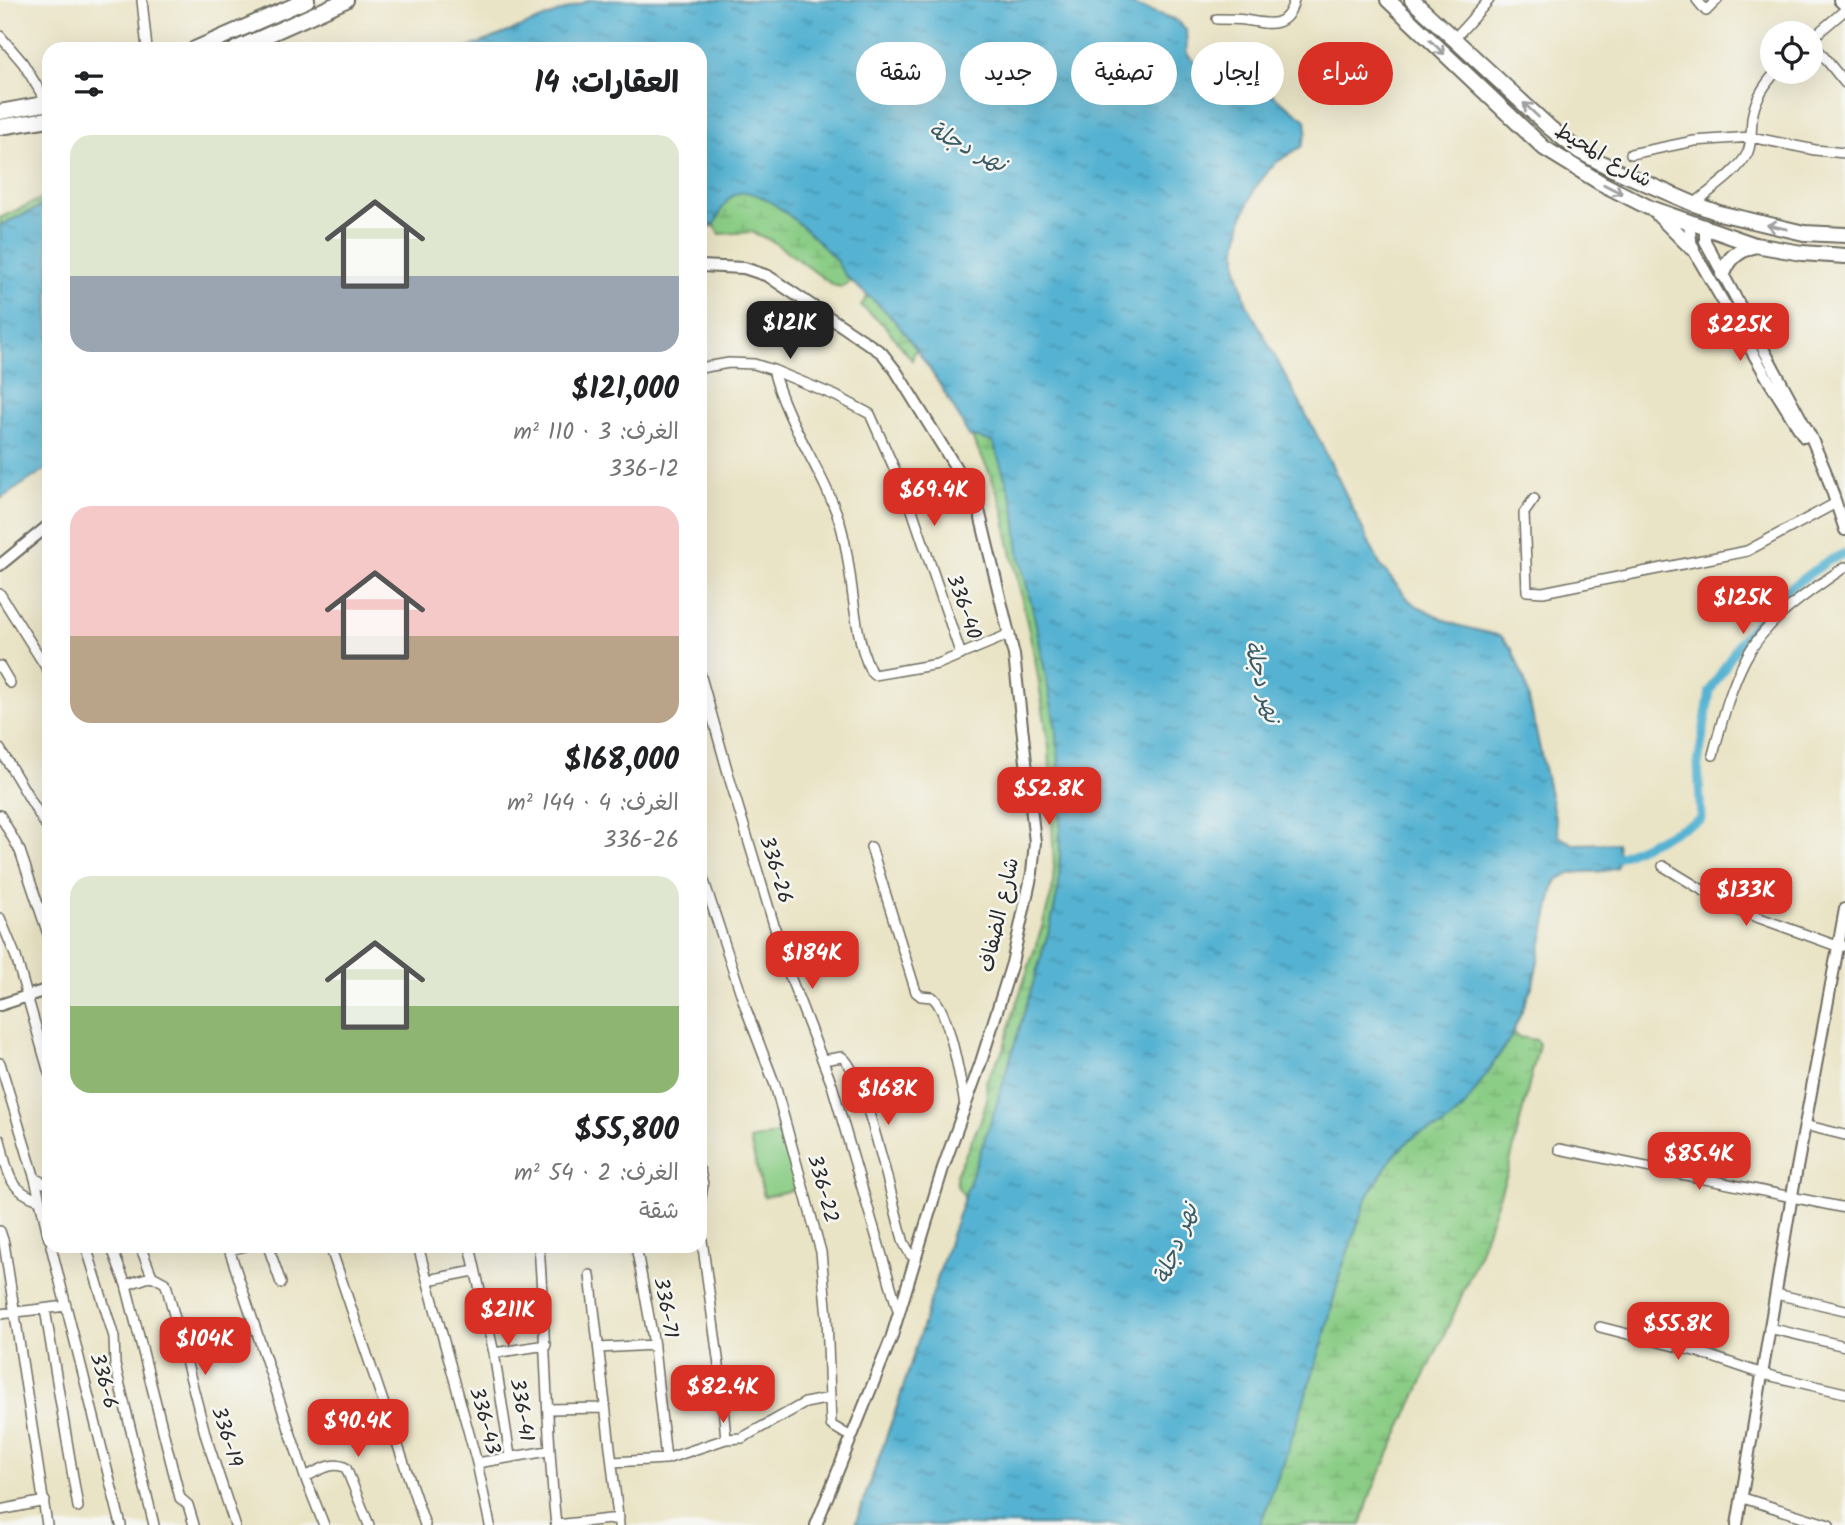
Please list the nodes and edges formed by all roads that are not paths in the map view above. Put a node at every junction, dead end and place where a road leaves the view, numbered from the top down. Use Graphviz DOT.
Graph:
graph roads {
  1 [pos="142,0"];
  2 [pos="304,0"];
  3 [pos="346,0"];
  4 [pos="1294,0"];
  5 [pos="1388,0"];
  6 [pos="1412,0"];
  7 [pos="1489,0"];
  8 [pos="1697,0"];
  9 [pos="1717,0"];
  10 [pos="1839,0"];
  11 [pos="1845,8"];
  12 [pos="1217,19"];
  13 [pos="1823,29"];
  14 [pos="239,30"];
  15 [pos="0,36"];
  16 [pos="1454,39"];
  17 [pos="146,42"];
  18 [pos="226,42"];
  19 [pos="240,42"];
  20 [pos="252,42"];
  21 [pos="1823,55"];
  22 [pos="1845,83"];
  23 [pos="1766,84"];
  24 [pos="42,93"];
  25 [pos="42,104"];
  26 [pos="0,112"];
  27 [pos="42,120"];
  28 [pos="0,127"];
  29 [pos="1751,136"];
  30 [pos="1631,153"];
  31 [pos="1845,153"];
  32 [pos="1694,206"];
  33 [pos="1650,208"];
  34 [pos="1722,214"];
  35 [pos="1682,220"];
  36 [pos="1711,231"];
  37 [pos="1845,235"];
  38 [pos="1755,245"];
  39 [pos="1692,248"];
  40 [pos="1845,256"];
  41 [pos="707,266"];
  42 [pos="1723,274"];
  43 [pos="707,367"];
  44 [pos="773,370"];
  45 [pos="1834,498"];
  46 [pos="1534,499"];
  47 [pos="42,530"];
  48 [pos="1845,530"];
  49 [pos="0,565"];
  50 [pos="1845,567"];
  51 [pos="0,594"];
  52 [pos="1010,634"];
  53 [pos="961,655"];
  54 [pos="42,661"];
  55 [pos="0,666"];
  56 [pos="10,682"];
  57 [pos="707,698"];
  58 [pos="0,749"];
  59 [pos="1713,755"];
  60 [pos="0,814"];
  61 [pos="42,819"];
  62 [pos="871,847"];
  63 [pos="1663,866"];
  64 [pos="707,890"];
  65 [pos="1845,909"];
  66 [pos="42,916"];
  67 [pos="0,918"];
  68 [pos="1841,946"];
  69 [pos="42,991"];
  70 [pos="26,996"];
  71 [pos="0,1005"];
  72 [pos="42,1050"];
  73 [pos="822,1060"];
  74 [pos="0,1063"];
  75 [pos="965,1107"];
  76 [pos="1804,1125"];
  77 [pos="1845,1135"];
  78 [pos="0,1140"];
  79 [pos="1559,1149"];
  80 [pos="35,1179"];
  81 [pos="42,1182"];
  82 [pos="1792,1195"];
  83 [pos="39,1200"];
  84 [pos="1845,1208"];
  85 [pos="42,1212"];
  86 [pos="0,1231"];
  87 [pos="53,1253"];
  88 [pos="88,1253"];
  89 [pos="114,1253"];
  90 [pos="143,1253"];
  91 [pos="230,1253"];
  92 [pos="270,1253"];
  93 [pos="332,1253"];
  94 [pos="420,1253"];
  95 [pos="471,1253"];
  96 [pos="540,1253"];
  97 [pos="637,1253"];
  98 [pos="704,1253"];
  99 [pos="916,1259"];
  100 [pos="474,1271"];
  101 [pos="590,1275"];
  102 [pos="152,1276"];
  103 [pos="428,1280"];
  104 [pos="281,1283"];
  105 [pos="126,1285"];
  106 [pos="1776,1294"];
  107 [pos="66,1306"];
  108 [pos="45,1309"];
  109 [pos="1845,1310"];
  110 [pos="14,1313"];
  111 [pos="0,1314"];
  112 [pos="900,1315"];
  113 [pos="1600,1327"];
  114 [pos="1769,1328"];
  115 [pos="547,1345"];
  116 [pos="654,1345"];
  117 [pos="1845,1346"];
  118 [pos="599,1348"];
  119 [pos="494,1353"];
  120 [pos="1763,1374"];
  121 [pos="1845,1393"];
  122 [pos="830,1398"];
  123 [pos="604,1408"];
  124 [pos="548,1409"];
  125 [pos="851,1437"];
  126 [pos="726,1439"];
  127 [pos="548,1451"];
  128 [pos="510,1456"];
  129 [pos="666,1459"];
  130 [pos="612,1462"];
  131 [pos="477,1463"];
  132 [pos="305,1477"];
  133 [pos="1743,1497"];
  134 [pos="44,1501"];
  135 [pos="78,1507"];
  136 [pos="0,1510"];
  137 [pos="619,1522"];
  138 [pos="47,1525"];
  139 [pos="121,1525"];
  140 [pos="154,1525"];
  141 [pos="194,1525"];
  142 [pos="235,1525"];
  143 [pos="324,1525"];
  144 [pos="369,1525"];
  145 [pos="425,1525"];
  146 [pos="490,1525"];
  147 [pos="556,1525"];
  148 [pos="816,1525"];
  149 [pos="1737,1525"];
  150 [pos="1829,1525"];
  1 -- 17 [label="street"];
  2 -- 14 [label="main road"];
  3 -- 20 [label="main road"];
  4 -- 12 [label="street"];
  5 -- 33 [label="main road, شارع المحيط, one-way"];
  6 -- 16 [label="main road, شارع المحيط"];
  7 -- 16 [label="street"];
  8 -- 9 [label="street"];
  10 -- 11 [label="street"];
  11 -- 13 [label="street"];
  14 -- 18 [label="main road"];
  14 -- 19 [label="main road"];
  15 -- 24 [label="street"];
  32 -- 16 [label="main road, شارع المحيط, one-way"];
  21 -- 22 [label="street"];
  23 -- 29 [label="street"];
  25 -- 26 [label="main road"];
  27 -- 28 [label="main road"];
  29 -- 30 [label="street"];
  29 -- 31 [label="street"];
  29 -- 32 [label="street"];
  32 -- 34 [label="main road, شارع المحيط"];
  32 -- 35 [label="main road"];
  32 -- 36 [label="main road"];
  33 -- 35 [label="main road, شارع المحيط"];
  33 -- 39 [label="main road"];
  34 -- 36 [label="main road"];
  37 -- 34 [label="main road, شارع المحيط, one-way"];
  35 -- 36 [label="main road, شارع المحيط"];
  35 -- 39 [label="street"];
  36 -- 38 [label="main road, شارع المحيط"];
  36 -- 42 [label="street"];
  38 -- 40 [label="main road, شارع المحيط"];
  38 -- 42 [label="main road"];
  39 -- 45 [label="street"];
  41 -- 52 [label="street, شارع الضفاف"];
  42 -- 45 [label="street"];
  43 -- 44 [label="street"];
  44 -- 53 [label="street, 336-40"];
  44 -- 53 [label="street"];
  45 -- 46 [label="street"];
  45 -- 48 [label="street"];
  47 -- 49 [label="street"];
  50 -- 59 [label="street"];
  51 -- 54 [label="street"];
  52 -- 53 [label="street"];
  52 -- 75 [label="street, شارع الضفاف"];
  55 -- 56 [label="street"];
  57 -- 73 [label="street, 336-26"];
  58 -- 61 [label="street"];
  60 -- 66 [label="street"];
  62 -- 75 [label="street"];
  63 -- 68 [label="street"];
  64 -- 122 [label="street, 336-22"];
  65 -- 68 [label="street"];
  67 -- 70 [label="street"];
  68 -- 76 [label="street"];
  69 -- 70 [label="street"];
  70 -- 71 [label="street"];
  70 -- 72 [label="street"];
  73 -- 99 [label="street"];
  73 -- 112 [label="street, 336-26"];
  74 -- 80 [label="street"];
  75 -- 99 [label="street, شارع الضفاف"];
  76 -- 77 [label="street"];
  76 -- 82 [label="street"];
  78 -- 83 [label="street"];
  79 -- 82 [label="street"];
  80 -- 81 [label="street"];
  80 -- 83 [label="street"];
  82 -- 84 [label="street"];
  82 -- 106 [label="street"];
  83 -- 85 [label="street"];
  86 -- 110 [label="street"];
  87 -- 107 [label="street, 336-6"];
  88 -- 140 [label="street"];
  89 -- 105 [label="street"];
  90 -- 102 [label="street, 336-19"];
  91 -- 132 [label="street"];
  92 -- 104 [label="street"];
  93 -- 145 [label="street"];
  94 -- 103 [label="street, 336-43"];
  95 -- 100 [label="street, 336-41"];
  96 -- 115 [label="street"];
  97 -- 116 [label="street, 336-71"];
  98 -- 126 [label="street"];
  99 -- 112 [label="street, شارع الضفاف"];
  100 -- 103 [label="street"];
  100 -- 119 [label="street, 336-41"];
  101 -- 118 [label="street"];
  102 -- 105 [label="street"];
  102 -- 142 [label="street, 336-19"];
  103 -- 131 [label="street, 336-43"];
  105 -- 141 [label="street"];
  106 -- 109 [label="street"];
  106 -- 114 [label="street"];
  107 -- 108 [label="street"];
  107 -- 139 [label="street, 336-6"];
  108 -- 110 [label="street"];
  108 -- 135 [label="street"];
  110 -- 111 [label="street"];
  110 -- 134 [label="street"];
  112 -- 125 [label="street, شارع الضفاف"];
  113 -- 120 [label="street"];
  114 -- 117 [label="street"];
  114 -- 120 [label="street"];
  115 -- 119 [label="street"];
  115 -- 124 [label="street"];
  116 -- 118 [label="street"];
  116 -- 129 [label="street, 336-71"];
  118 -- 123 [label="street"];
  119 -- 128 [label="street, 336-41"];
  120 -- 121 [label="street"];
  120 -- 133 [label="street"];
  122 -- 125 [label="street, 336-22"];
  122 -- 126 [label="street"];
  123 -- 124 [label="street"];
  123 -- 130 [label="street"];
  124 -- 127 [label="street"];
  125 -- 148 [label="street, شارع الضفاف"];
  126 -- 129 [label="street"];
  127 -- 128 [label="street"];
  127 -- 147 [label="street"];
  128 -- 131 [label="street"];
  129 -- 130 [label="street"];
  130 -- 137 [label="street"];
  131 -- 146 [label="street, 336-43"];
  132 -- 143 [label="street"];
  132 -- 144 [label="street"];
  133 -- 149 [label="street"];
  133 -- 150 [label="street"];
  134 -- 136 [label="street"];
  134 -- 138 [label="street"];
  137 -- 147 [label="street"];
}
